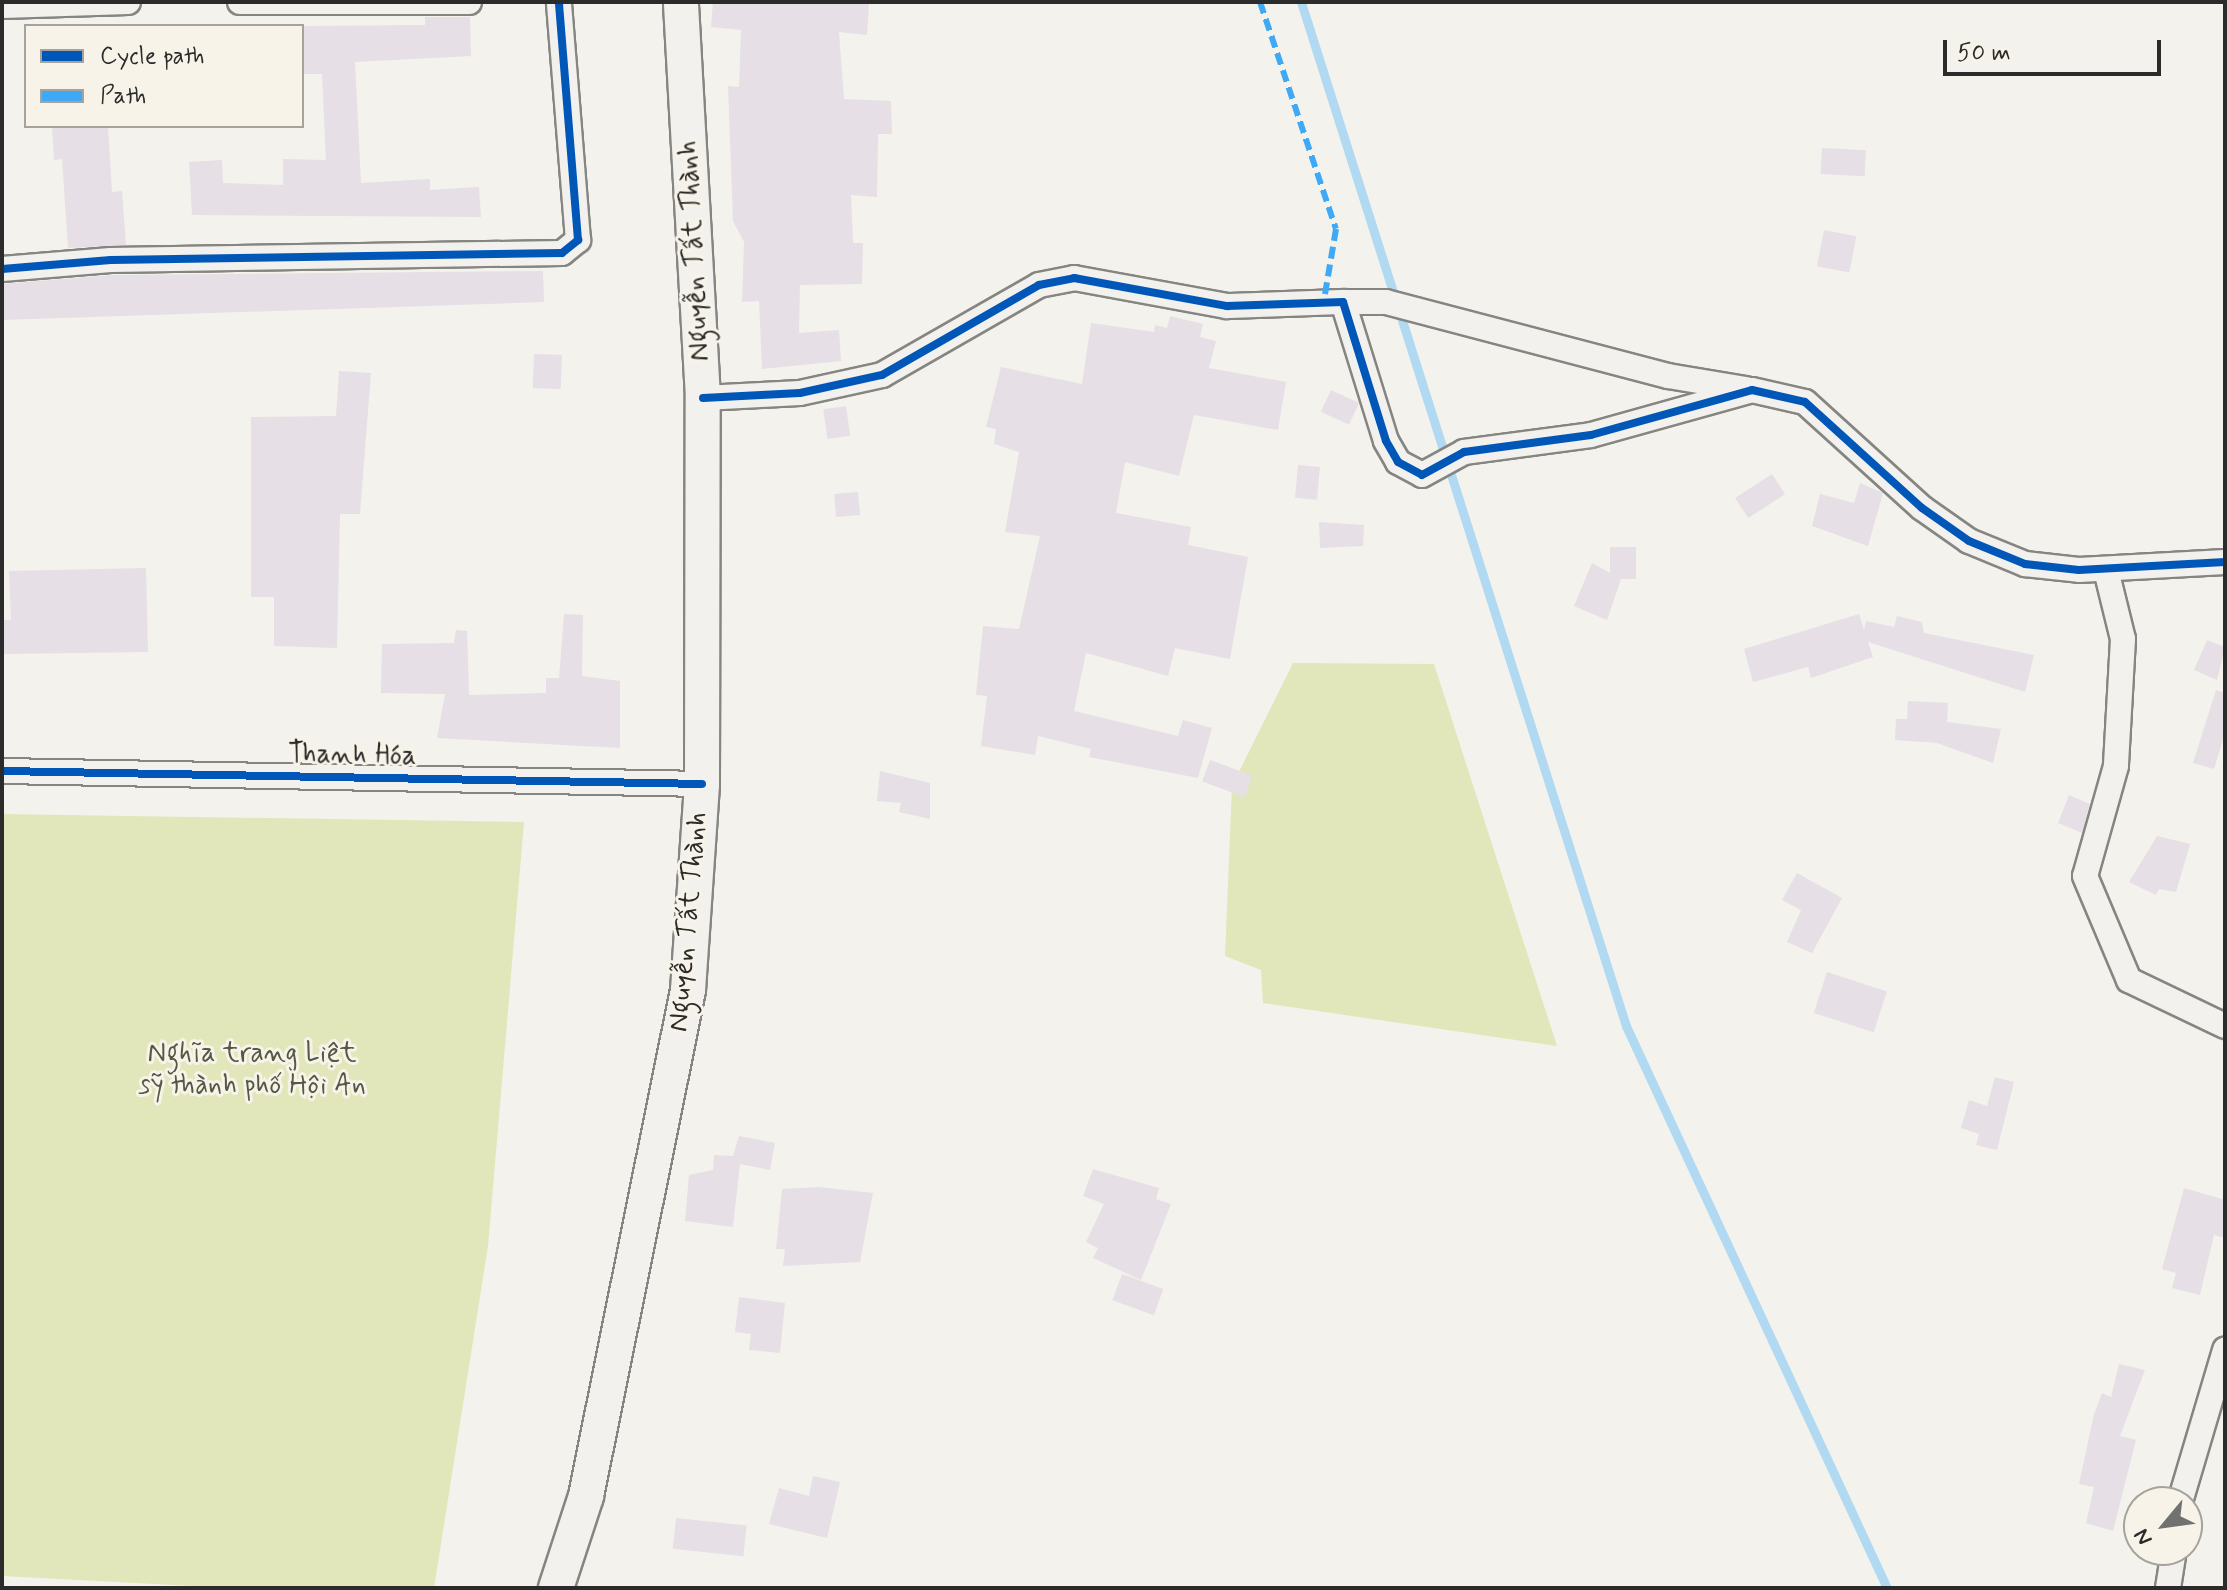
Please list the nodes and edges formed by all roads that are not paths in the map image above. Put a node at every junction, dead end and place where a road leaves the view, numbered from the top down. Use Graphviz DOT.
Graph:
graph roads {
  1 [pos="128,2"];
  2 [pos="240,2"];
  3 [pos="469,2"];
  4 [pos="559,2"];
  5 [pos="681,2"];
  6 [pos="2,6"];
  7 [pos="2,269"];
  8 [pos="1343,302"];
  9 [pos="1752,390"];
  10 [pos="703,398"];
  11 [pos="2225,562"];
  12 [pos="2106,570"];
  13 [pos="2,771"];
  14 [pos="702,784"];
  15 [pos="2225,1026"];
  16 [pos="2225,1350"];
  17 [pos="2185,1486"];
  18 [pos="2171,1566"];
  19 [pos="556,1588"];
  20 [pos="2168,1588"];
  1 -- 6 [label="street"];
  2 -- 3 [label="street"];
  4 -- 7 [label="street"];
  5 -- 10 [label="main road, Nguyễn Tất Thành"];
  8 -- 9 [label="street"];
  8 -- 9 [label="street"];
  8 -- 10 [label="street"];
  9 -- 12 [label="street"];
  10 -- 14 [label="main road, Nguyễn Tất Thành"];
  11 -- 12 [label="street"];
  12 -- 15 [label="street"];
  13 -- 14 [label="street, Thanh Hóa"];
  14 -- 19 [label="main road, Nguyễn Tất Thành"];
  16 -- 17 [label="street"];
  18 -- 20 [label="street"];
}
